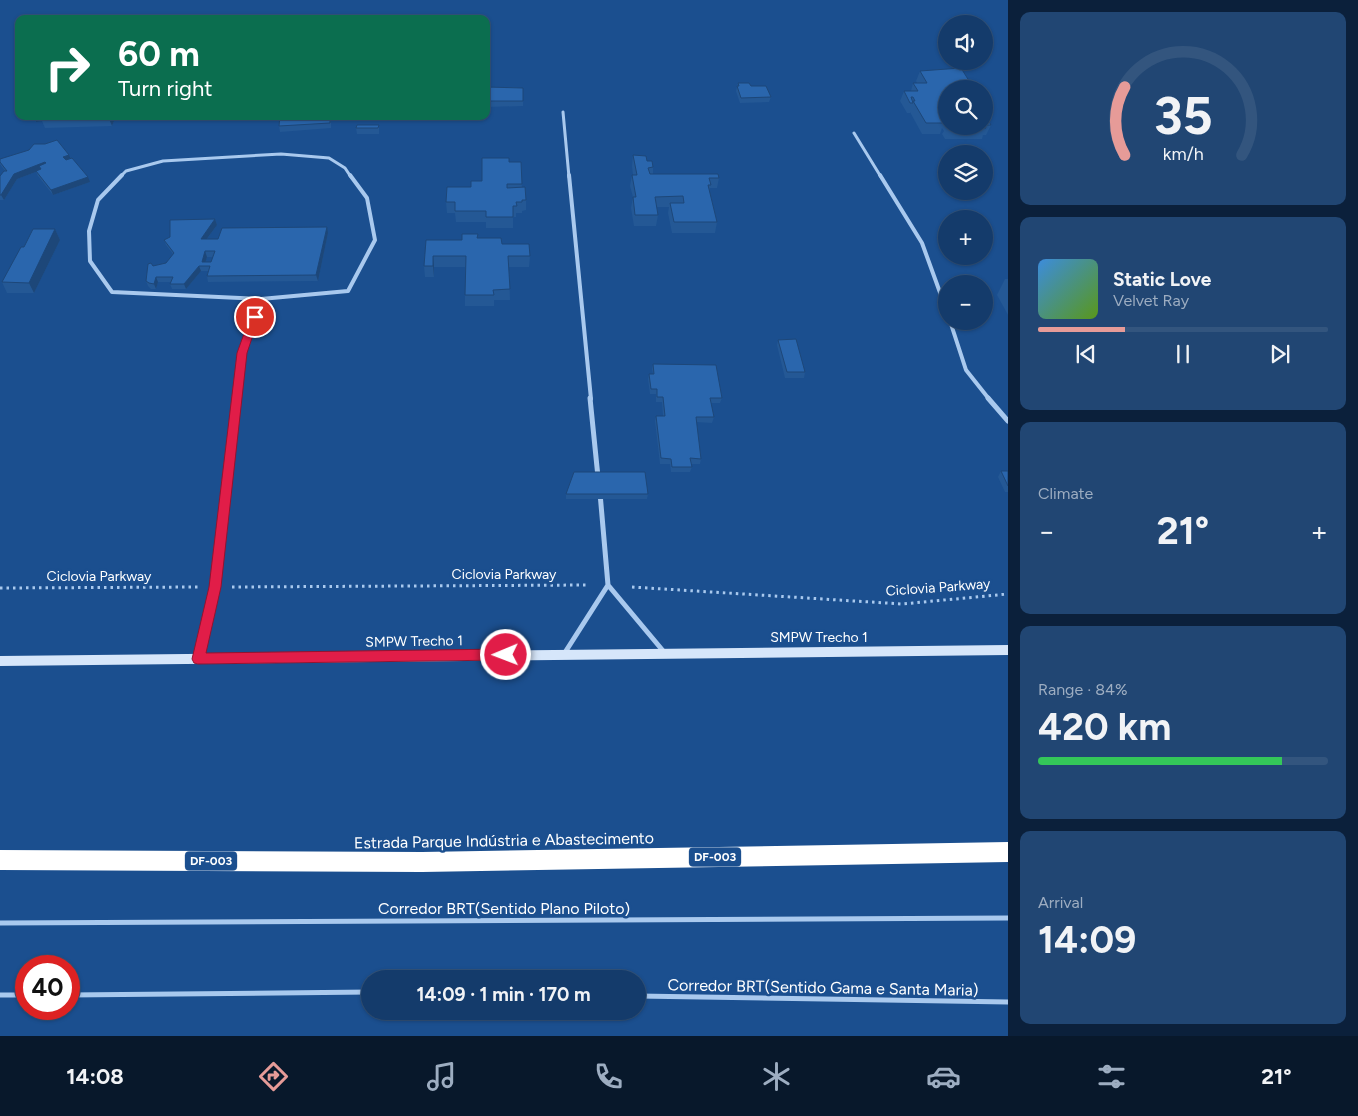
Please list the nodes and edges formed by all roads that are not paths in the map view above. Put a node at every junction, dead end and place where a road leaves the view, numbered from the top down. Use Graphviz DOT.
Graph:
graph roads {
  1 [pos="563,112"];
  2 [pos="854,132"];
  3 [pos="938,283"];
  4 [pos="261,299"];
  5 [pos="953,330"];
  6 [pos="1008,421"];
  7 [pos="608,585"];
  8 [pos="1008,650"];
  9 [pos="664,652"];
  10 [pos="564,654"];
  11 [pos="198,659"];
  12 [pos="0,661"];
  13 [pos="1008,852"];
  14 [pos="0,860"];
  15 [pos="1008,918"];
  16 [pos="0,923"];
  17 [pos="361,992"];
  18 [pos="0,995"];
  19 [pos="15,995"];
  20 [pos="80,995"];
  21 [pos="646,996"];
  22 [pos="1008,1002"];
  1 -- 7 [label="street"];
  2 -- 3 [label="street"];
  4 -- 4 [label="street"];
  4 -- 11 [label="street"];
  5 -- 6 [label="street"];
  7 -- 9 [label="street"];
  7 -- 10 [label="street"];
  8 -- 9 [label="street, SMPW Trecho 1"];
  9 -- 10 [label="street, SMPW Trecho 1"];
  10 -- 11 [label="street, SMPW Trecho 1"];
  11 -- 12 [label="street, SMPW Trecho 1"];
  13 -- 14 [label="highway, Estrada Parque Indústria e Abastecimento / DF-003"];
  15 -- 16 [label="lane, Corredor BRT(Sentido Plano Piloto)"];
  17 -- 20 [label="lane"];
  18 -- 19 [label="lane"];
  21 -- 22 [label="lane, Corredor BRT(Sentido Gama e Santa Maria)"];
}
